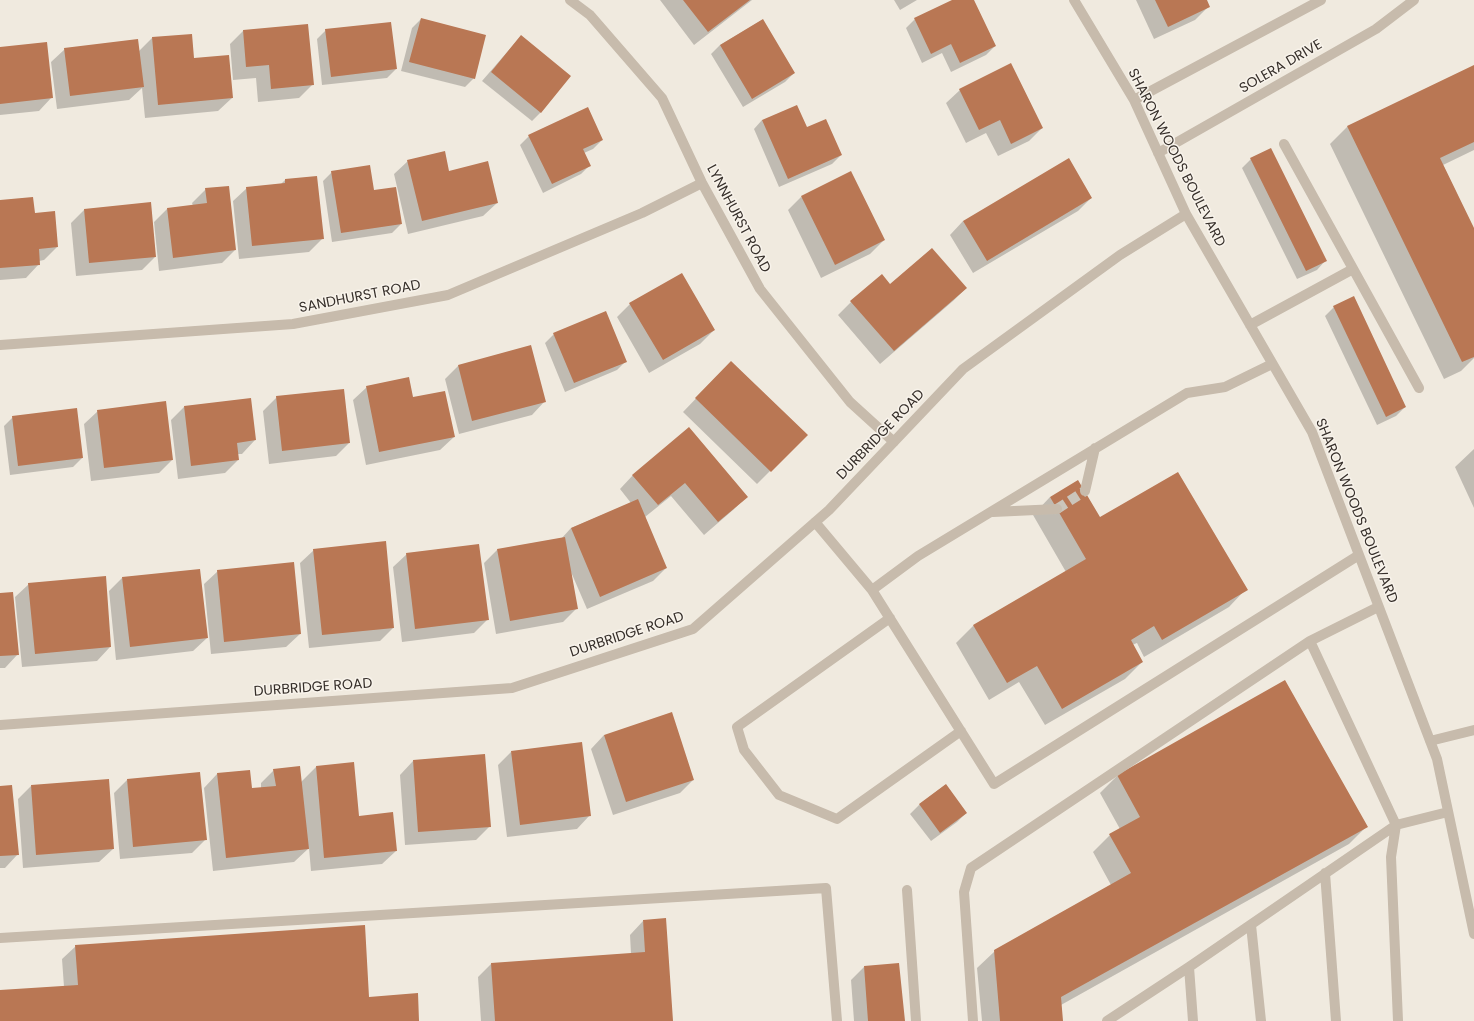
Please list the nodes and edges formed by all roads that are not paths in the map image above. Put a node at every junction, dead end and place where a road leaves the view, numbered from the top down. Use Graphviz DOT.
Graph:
graph roads {
  1 [pos="570,0"];
  2 [pos="1074,0"];
  3 [pos="1321,0"];
  4 [pos="1414,0"];
  5 [pos="1134,100"];
  6 [pos="1284,144"];
  7 [pos="1158,153"];
  8 [pos="702,183"];
  9 [pos="1186,214"];
  10 [pos="1353,269"];
  11 [pos="1250,324"];
  12 [pos="0,345"];
  13 [pos="1272,364"];
  14 [pos="1419,388"];
  15 [pos="894,442"];
  16 [pos="1095,448"];
  17 [pos="1085,491"];
  18 [pos="1057,509"];
  19 [pos="991,512"];
  20 [pos="814,522"];
  21 [pos="1359,555"];
  22 [pos="872,590"];
  23 [pos="1378,607"];
  24 [pos="890,618"];
  25 [pos="1310,641"];
  26 [pos="0,725"];
  27 [pos="1474,730"];
  28 [pos="961,731"];
  29 [pos="1430,741"];
  30 [pos="1448,812"];
  31 [pos="1396,825"];
  32 [pos="1325,873"];
  33 [pos="907,890"];
  34 [pos="1470,891"];
  35 [pos="1251,925"];
  36 [pos="1474,934"];
  37 [pos="0,938"];
  38 [pos="1189,967"];
  39 [pos="837,1021"];
  40 [pos="916,1021"];
  41 [pos="973,1021"];
  42 [pos="1107,1021"];
  43 [pos="1192,1021"];
  44 [pos="1261,1021"];
  45 [pos="1336,1021"];
  46 [pos="1398,1021"];
  1 -- 8 [label="street, LYNNHURST ROAD"];
  2 -- 5 [label="street, SHARON WOODS BOULEVARD"];
  3 -- 5 [label="street"];
  4 -- 7 [label="street, SOLERA DRIVE"];
  5 -- 7 [label="street, SHARON WOODS BOULEVARD"];
  6 -- 10 [label="street"];
  7 -- 9 [label="street, SHARON WOODS BOULEVARD"];
  8 -- 12 [label="street, SANDHURST ROAD"];
  8 -- 15 [label="street, LYNNHURST ROAD"];
  9 -- 11 [label="street, SHARON WOODS BOULEVARD"];
  9 -- 15 [label="street, DURBRIDGE ROAD"];
  10 -- 11 [label="street"];
  10 -- 14 [label="street"];
  11 -- 13 [label="street, SHARON WOODS BOULEVARD"];
  13 -- 16 [label="street"];
  13 -- 21 [label="street, SHARON WOODS BOULEVARD"];
  15 -- 20 [label="street, DURBRIDGE ROAD"];
  16 -- 17 [label="street"];
  16 -- 19 [label="street"];
  18 -- 19 [label="street"];
  19 -- 22 [label="street"];
  20 -- 22 [label="street"];
  20 -- 26 [label="street, DURBRIDGE ROAD"];
  21 -- 23 [label="street, SHARON WOODS BOULEVARD"];
  21 -- 28 [label="street"];
  22 -- 24 [label="street"];
  23 -- 25 [label="street"];
  23 -- 29 [label="street, SHARON WOODS BOULEVARD"];
  24 -- 28 [label="street"];
  24 -- 28 [label="street"];
  25 -- 31 [label="street"];
  25 -- 41 [label="street"];
  27 -- 29 [label="street"];
  29 -- 30 [label="street, SHARON WOODS BOULEVARD"];
  30 -- 31 [label="street"];
  30 -- 34 [label="street, SHARON WOODS BOULEVARD"];
  31 -- 32 [label="street"];
  31 -- 46 [label="street"];
  32 -- 35 [label="street"];
  32 -- 45 [label="street"];
  33 -- 40 [label="street"];
  34 -- 36 [label="street, SHARON WOODS BOULEVARD"];
  35 -- 38 [label="street"];
  35 -- 44 [label="street"];
  37 -- 39 [label="street"];
  38 -- 42 [label="street"];
  38 -- 43 [label="street"];
}
